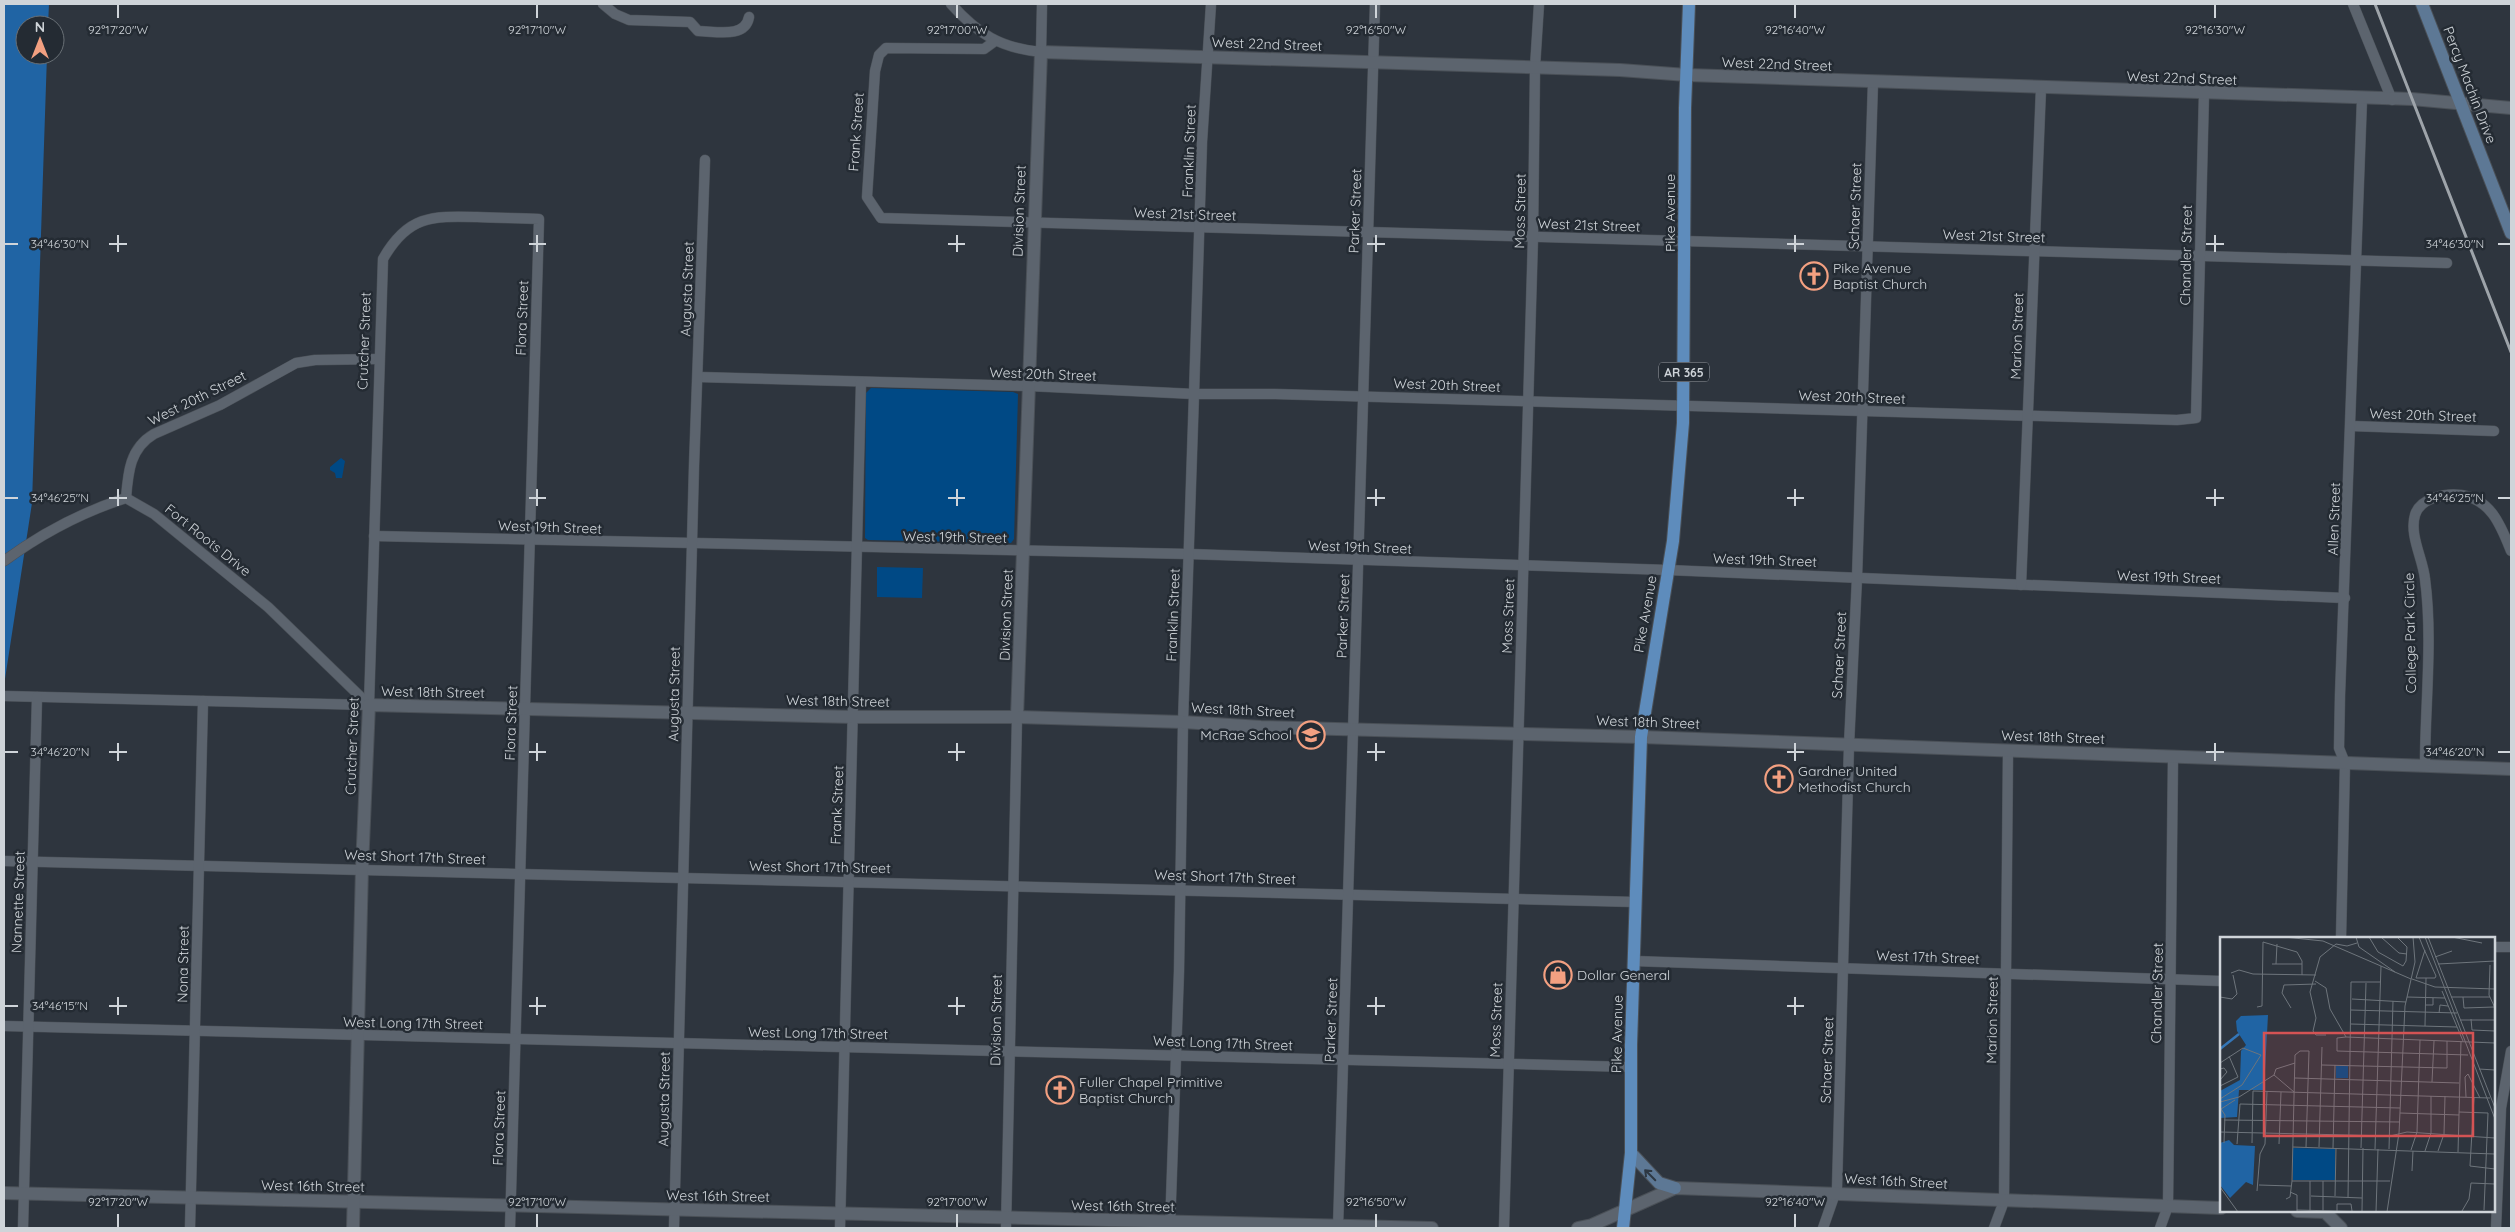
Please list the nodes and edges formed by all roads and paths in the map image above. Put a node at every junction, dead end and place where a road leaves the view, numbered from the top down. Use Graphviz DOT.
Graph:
graph roads {
  1 [pos="603,4"];
  2 [pos="951,4"];
  3 [pos="1042,4"];
  4 [pos="1211,4"];
  5 [pos="1375,4"];
  6 [pos="1540,4"];
  7 [pos="1689,4"];
  8 [pos="2353,4"];
  9 [pos="2422,4"];
  10 [pos="749,17"];
  11 [pos="994,41"];
  12 [pos="1041,52"];
  13 [pos="1208,57"];
  14 [pos="1374,63"];
  15 [pos="1535,67"];
  16 [pos="1687,75"];
  17 [pos="1873,82"];
  18 [pos="2041,88"];
  19 [pos="2204,93"];
  20 [pos="2362,99"];
  21 [pos="2392,100"];
  22 [pos="2460,102"];
  23 [pos="2511,108"];
  24 [pos="705,160"];
  25 [pos="881,218"];
  26 [pos="1034,222"];
  27 [pos="1200,228"];
  28 [pos="1368,232"];
  29 [pos="2511,232"];
  30 [pos="1533,237"];
  31 [pos="1685,241"];
  32 [pos="1867,246"];
  33 [pos="2034,251"];
  34 [pos="2200,256"];
  35 [pos="2356,260"];
  36 [pos="2447,263"];
  37 [pos="382,264"];
  38 [pos="379,359"];
  39 [pos="698,377"];
  40 [pos="861,382"];
  41 [pos="1028,386"];
  42 [pos="1194,394"];
  43 [pos="1363,396"];
  44 [pos="1528,401"];
  45 [pos="1683,406"];
  46 [pos="1862,411"];
  47 [pos="2028,416"];
  48 [pos="2196,418"];
  49 [pos="2351,426"];
  50 [pos="2494,431"];
  51 [pos="126,498"];
  52 [pos="374,536"];
  53 [pos="530,540"];
  54 [pos="692,545"];
  55 [pos="857,548"];
  56 [pos="2511,551"];
  57 [pos="1023,552"];
  58 [pos="1189,554"];
  59 [pos="4,561"];
  60 [pos="1358,561"];
  61 [pos="1524,565"];
  62 [pos="1668,570"];
  63 [pos="1857,578"];
  64 [pos="2021,585"];
  65 [pos="2345,598"];
  66 [pos="4,696"];
  67 [pos="37,697"];
  68 [pos="203,701"];
  69 [pos="369,705"];
  70 [pos="525,709"];
  71 [pos="688,713"];
  72 [pos="853,717"];
  73 [pos="1017,717"];
  74 [pos="1183,722"];
  75 [pos="1353,730"];
  76 [pos="1519,734"];
  77 [pos="1642,737"];
  78 [pos="1849,745"];
  79 [pos="2008,750"];
  80 [pos="2173,757"];
  81 [pos="2345,763"];
  82 [pos="2425,766"];
  83 [pos="2511,769"];
  84 [pos="4,860"];
  85 [pos="33,861"];
  86 [pos="199,866"];
  87 [pos="362,868"];
  88 [pos="520,874"];
  89 [pos="684,878"];
  90 [pos="848,882"];
  91 [pos="1014,886"];
  92 [pos="1180,889"];
  93 [pos="1348,894"];
  94 [pos="1514,899"];
  95 [pos="1636,902"];
  96 [pos="2341,937"];
  97 [pos="2495,947"];
  98 [pos="2511,947"];
  99 [pos="1634,961"];
  100 [pos="1844,968"];
  101 [pos="2006,974"];
  102 [pos="2171,979"];
  103 [pos="2220,981"];
  104 [pos="4,1026"];
  105 [pos="28,1027"];
  106 [pos="195,1031"];
  107 [pos="359,1035"];
  108 [pos="515,1039"];
  109 [pos="679,1043"];
  110 [pos="844,1047"];
  111 [pos="1010,1051"];
  112 [pos="2511,1051"];
  113 [pos="1176,1055"];
  114 [pos="1343,1060"];
  115 [pos="1509,1064"];
  116 [pos="1631,1067"];
  117 [pos="1631,1153"];
  118 [pos="1675,1188"];
  119 [pos="4,1193"];
  120 [pos="24,1193"];
  121 [pos="1835,1194"];
  122 [pos="191,1198"];
  123 [pos="2004,1201"];
  124 [pos="354,1202"];
  125 [pos="510,1205"];
  126 [pos="2168,1206"];
  127 [pos="2220,1208"];
  128 [pos="675,1209"];
  129 [pos="1625,1209"];
  130 [pos="2325,1212"];
  131 [pos="840,1214"];
  132 [pos="1006,1223"];
  133 [pos="2334,1223"];
  134 [pos="1170,1225"];
  135 [pos="1338,1227"];
  136 [pos="23,1228"];
  137 [pos="190,1228"];
  138 [pos="353,1228"];
  139 [pos="510,1228"];
  140 [pos="674,1228"];
  141 [pos="840,1228"];
  142 [pos="1432,1228"];
  143 [pos="1504,1228"];
  144 [pos="1578,1228"];
  145 [pos="1623,1228"];
  146 [pos="1823,1228"];
  147 [pos="1994,1228"];
  148 [pos="2160,1228"];
  149 [pos="2496,1228"];
  1 -- 10 [label="street"];
  2 -- 11 [label="street"];
  3 -- 12 [label="street, Division Street"];
  4 -- 13 [label="street, Franklin Street"];
  5 -- 14 [label="street, Parker Street"];
  6 -- 15 [label="street, Moss Street"];
  7 -- 16 [label="main road, Pike Avenue / AR 365"];
  8 -- 21 [label="street"];
  9 -- 22 [label="main road, Percy Machin Drive"];
  11 -- 12 [label="street"];
  11 -- 25 [label="street, Frank Street"];
  12 -- 13 [label="street, West 22nd Street"];
  12 -- 26 [label="street, Division Street"];
  13 -- 14 [label="street, West 22nd Street"];
  13 -- 27 [label="street, Franklin Street"];
  14 -- 15 [label="street, West 22nd Street"];
  14 -- 28 [label="street, Parker Street"];
  15 -- 16 [label="street, West 22nd Street"];
  15 -- 30 [label="street, Moss Street"];
  16 -- 17 [label="street, West 22nd Street"];
  16 -- 31 [label="main road, Pike Avenue / AR 365"];
  17 -- 18 [label="street, West 22nd Street"];
  17 -- 32 [label="street, Schaer Street"];
  18 -- 19 [label="street, West 22nd Street"];
  18 -- 33 [label="street, Marion Street"];
  19 -- 20 [label="street, West 22nd Street"];
  19 -- 34 [label="street, Chandler Street"];
  20 -- 21 [label="street, West 22nd Street"];
  20 -- 35 [label="street, Allen Street"];
  21 -- 22 [label="street, West 22nd Street"];
  22 -- 23 [label="street, West 22nd Street"];
  22 -- 29 [label="main road, Percy Machin Drive"];
  24 -- 39 [label="street, Augusta Street"];
  25 -- 26 [label="street, West 21st Street"];
  26 -- 27 [label="street, West 21st Street"];
  26 -- 41 [label="street, Division Street"];
  27 -- 28 [label="street, West 21st Street"];
  27 -- 42 [label="street, Franklin Street"];
  28 -- 30 [label="street, West 21st Street"];
  28 -- 43 [label="street, Parker Street"];
  30 -- 31 [label="street, West 21st Street"];
  30 -- 44 [label="street, Moss Street"];
  31 -- 32 [label="street, West 21st Street"];
  31 -- 45 [label="main road, Pike Avenue / AR 365"];
  32 -- 33 [label="street, West 21st Street"];
  32 -- 46 [label="street, Schaer Street"];
  33 -- 34 [label="street, West 21st Street"];
  33 -- 47 [label="street, Marion Street"];
  34 -- 35 [label="street, West 21st Street"];
  34 -- 48 [label="street, Chandler Street"];
  35 -- 36 [label="street, West 21st Street"];
  35 -- 49 [label="street, Allen Street"];
  37 -- 38 [label="street, Crutcher Street"];
  37 -- 53 [label="street, Flora Street"];
  38 -- 51 [label="street, West 20th Street"];
  38 -- 52 [label="street, Crutcher Street"];
  39 -- 40 [label="street, West 20th Street"];
  39 -- 54 [label="street, Augusta Street"];
  40 -- 41 [label="street, West 20th Street"];
  40 -- 55 [label="street, Frank Street"];
  41 -- 42 [label="street, West 20th Street"];
  41 -- 57 [label="street, Division Street"];
  42 -- 43 [label="street, West 20th Street"];
  42 -- 58 [label="street, Franklin Street"];
  43 -- 44 [label="street, West 20th Street"];
  43 -- 60 [label="street, Parker Street"];
  44 -- 45 [label="street, West 20th Street"];
  44 -- 61 [label="street, Moss Street"];
  45 -- 46 [label="street, West 20th Street"];
  45 -- 62 [label="main road, Pike Avenue / AR 365"];
  46 -- 47 [label="street, West 20th Street"];
  46 -- 63 [label="street, Schaer Street"];
  47 -- 48 [label="street, West 20th Street"];
  47 -- 64 [label="street, Marion Street"];
  49 -- 50 [label="street, West 20th Street"];
  49 -- 65 [label="street, Allen Street"];
  51 -- 59 [label="street"];
  51 -- 69 [label="street, Fort Roots Drive"];
  52 -- 53 [label="street, West 19th Street"];
  52 -- 69 [label="street, Crutcher Street"];
  53 -- 54 [label="street, West 19th Street"];
  53 -- 70 [label="street, Flora Street"];
  54 -- 55 [label="street, West 19th Street"];
  54 -- 71 [label="street, Augusta Street"];
  55 -- 57 [label="street, West 19th Street"];
  55 -- 72 [label="street, Frank Street"];
  56 -- 82 [label="street, College Park Circle"];
  57 -- 58 [label="street, West 19th Street"];
  57 -- 73 [label="street, Division Street"];
  58 -- 60 [label="street, West 19th Street"];
  58 -- 74 [label="street, Franklin Street"];
  60 -- 61 [label="street, West 19th Street"];
  60 -- 75 [label="street, Parker Street"];
  61 -- 62 [label="street, West 19th Street"];
  61 -- 76 [label="street, Moss Street"];
  62 -- 63 [label="street, West 19th Street"];
  62 -- 77 [label="main road, Pike Avenue / AR 365"];
  63 -- 64 [label="street, West 19th Street"];
  63 -- 78 [label="street, Schaer Street"];
  64 -- 65 [label="street, West 19th Street"];
  65 -- 81 [label="street, Allen Street"];
  66 -- 67 [label="street, West 18th Street"];
  67 -- 68 [label="street, West 18th Street"];
  67 -- 85 [label="street, Nannette Street"];
  68 -- 69 [label="street, West 18th Street"];
  68 -- 86 [label="street, Nona Street"];
  69 -- 70 [label="street, West 18th Street"];
  69 -- 87 [label="street, Crutcher Street"];
  70 -- 71 [label="street, West 18th Street"];
  70 -- 88 [label="street, Flora Street"];
  71 -- 72 [label="street, West 18th Street"];
  71 -- 89 [label="street, Augusta Street"];
  72 -- 73 [label="street, West 18th Street"];
  72 -- 90 [label="street, Frank Street"];
  73 -- 74 [label="street, West 18th Street"];
  73 -- 91 [label="street, Division Street"];
  74 -- 75 [label="street, West 18th Street"];
  74 -- 92 [label="street, Franklin Street"];
  75 -- 76 [label="street, West 18th Street"];
  75 -- 93 [label="street, Parker Street"];
  76 -- 77 [label="street, West 18th Street"];
  76 -- 94 [label="street, Moss Street"];
  77 -- 78 [label="street, West 18th Street"];
  77 -- 95 [label="main road, Pike Avenue / AR 365"];
  78 -- 79 [label="street, West 18th Street"];
  78 -- 100 [label="street, Schaer Street"];
  79 -- 80 [label="street, West 18th Street"];
  79 -- 101 [label="street, Marion Street"];
  80 -- 81 [label="street, West 18th Street"];
  80 -- 102 [label="street, Chandler Street"];
  81 -- 82 [label="street, West 18th Street"];
  81 -- 96 [label="street, Allen Street"];
  82 -- 83 [label="street, West 18th Street"];
  84 -- 85 [label="street, West Short 17th Street"];
  85 -- 86 [label="street, West Short 17th Street"];
  85 -- 105 [label="street, Nannette Street"];
  86 -- 87 [label="street, West Short 17th Street"];
  86 -- 106 [label="street, Nona Street"];
  87 -- 88 [label="street, West Short 17th Street"];
  87 -- 107 [label="street, Crutcher Street"];
  88 -- 89 [label="street, West Short 17th Street"];
  88 -- 108 [label="street, Flora Street"];
  89 -- 90 [label="street, West Short 17th Street"];
  89 -- 109 [label="street, Augusta Street"];
  90 -- 91 [label="street, West Short 17th Street"];
  90 -- 110 [label="street, Frank Street"];
  91 -- 92 [label="street, West Short 17th Street"];
  91 -- 111 [label="street, Division Street"];
  92 -- 93 [label="street, West Short 17th Street"];
  92 -- 113 [label="street, Franklin Street"];
  93 -- 94 [label="street, West Short 17th Street"];
  93 -- 114 [label="street, Parker Street"];
  94 -- 95 [label="street, West Short 17th Street"];
  94 -- 115 [label="street, Moss Street"];
  95 -- 99 [label="main road, Pike Avenue / AR 365"];
  97 -- 98 [label="street"];
  99 -- 100 [label="street, West 17th Street"];
  99 -- 116 [label="main road, Pike Avenue / AR 365"];
  100 -- 101 [label="street, West 17th Street"];
  100 -- 121 [label="street, Schaer Street"];
  101 -- 102 [label="street, West 17th Street"];
  101 -- 123 [label="street, Marion Street"];
  102 -- 103 [label="street, West 17th Street"];
  102 -- 126 [label="street, Chandler Street"];
  104 -- 105 [label="street, West Long 17th Street"];
  105 -- 106 [label="street, West Long 17th Street"];
  105 -- 120 [label="street, Nannette Street"];
  106 -- 107 [label="street, West Long 17th Street"];
  106 -- 122 [label="street, Nona Street"];
  107 -- 108 [label="street, West Long 17th Street"];
  107 -- 124 [label="street, Crutcher Street"];
  108 -- 109 [label="street, West Long 17th Street"];
  108 -- 125 [label="street, Flora Street"];
  109 -- 110 [label="street, West Long 17th Street"];
  109 -- 128 [label="street, Augusta Street"];
  110 -- 111 [label="street, West Long 17th Street"];
  110 -- 131 [label="street, Frank Street"];
  111 -- 113 [label="street, West Long 17th Street"];
  111 -- 132 [label="street, Division Street"];
  112 -- 149 [label="street"];
  113 -- 114 [label="street, West Long 17th Street"];
  113 -- 134 [label="street, Franklin Street"];
  114 -- 115 [label="street, West Long 17th Street"];
  114 -- 135 [label="street, Parker Street"];
  115 -- 116 [label="street, West Long 17th Street"];
  115 -- 143 [label="street, Moss Street"];
  116 -- 117 [label="main road, Pike Avenue / AR 365"];
  118 -- 117 [label="main road, one-way"];
  117 -- 129 [label="main road, Pike Avenue / AR 365"];
  118 -- 121 [label="street, West 16th Street"];
  118 -- 129 [label="street, West 16th Street"];
  119 -- 120 [label="street, West 16th Street"];
  120 -- 122 [label="street, West 16th Street"];
  120 -- 136 [label="street, Nannette Street"];
  121 -- 123 [label="street, West 16th Street"];
  121 -- 146 [label="street, Schaer Street"];
  122 -- 124 [label="street, West 16th Street"];
  122 -- 137 [label="street, Nona Street"];
  123 -- 126 [label="street, West 16th Street"];
  123 -- 147 [label="street, Marion Street"];
  124 -- 125 [label="street, West 16th Street"];
  124 -- 138 [label="street, Crutcher Street"];
  125 -- 128 [label="street, West 16th Street"];
  125 -- 139 [label="street, Flora Street"];
  126 -- 127 [label="street, West 16th Street"];
  126 -- 148 [label="street, Chandler Street"];
  128 -- 131 [label="street, West 16th Street"];
  128 -- 140 [label="street, Augusta Street"];
  129 -- 144 [label="street, West 16th Street"];
  129 -- 145 [label="main road, Pike Avenue / AR 365"];
  130 -- 133 [label="street"];
  131 -- 132 [label="street, West 16th Street"];
  131 -- 141 [label="street, Frank Street"];
  132 -- 134 [label="street, West 16th Street"];
  134 -- 135 [label="street, West 16th Street"];
  135 -- 142 [label="street, West 16th Street"];
}
